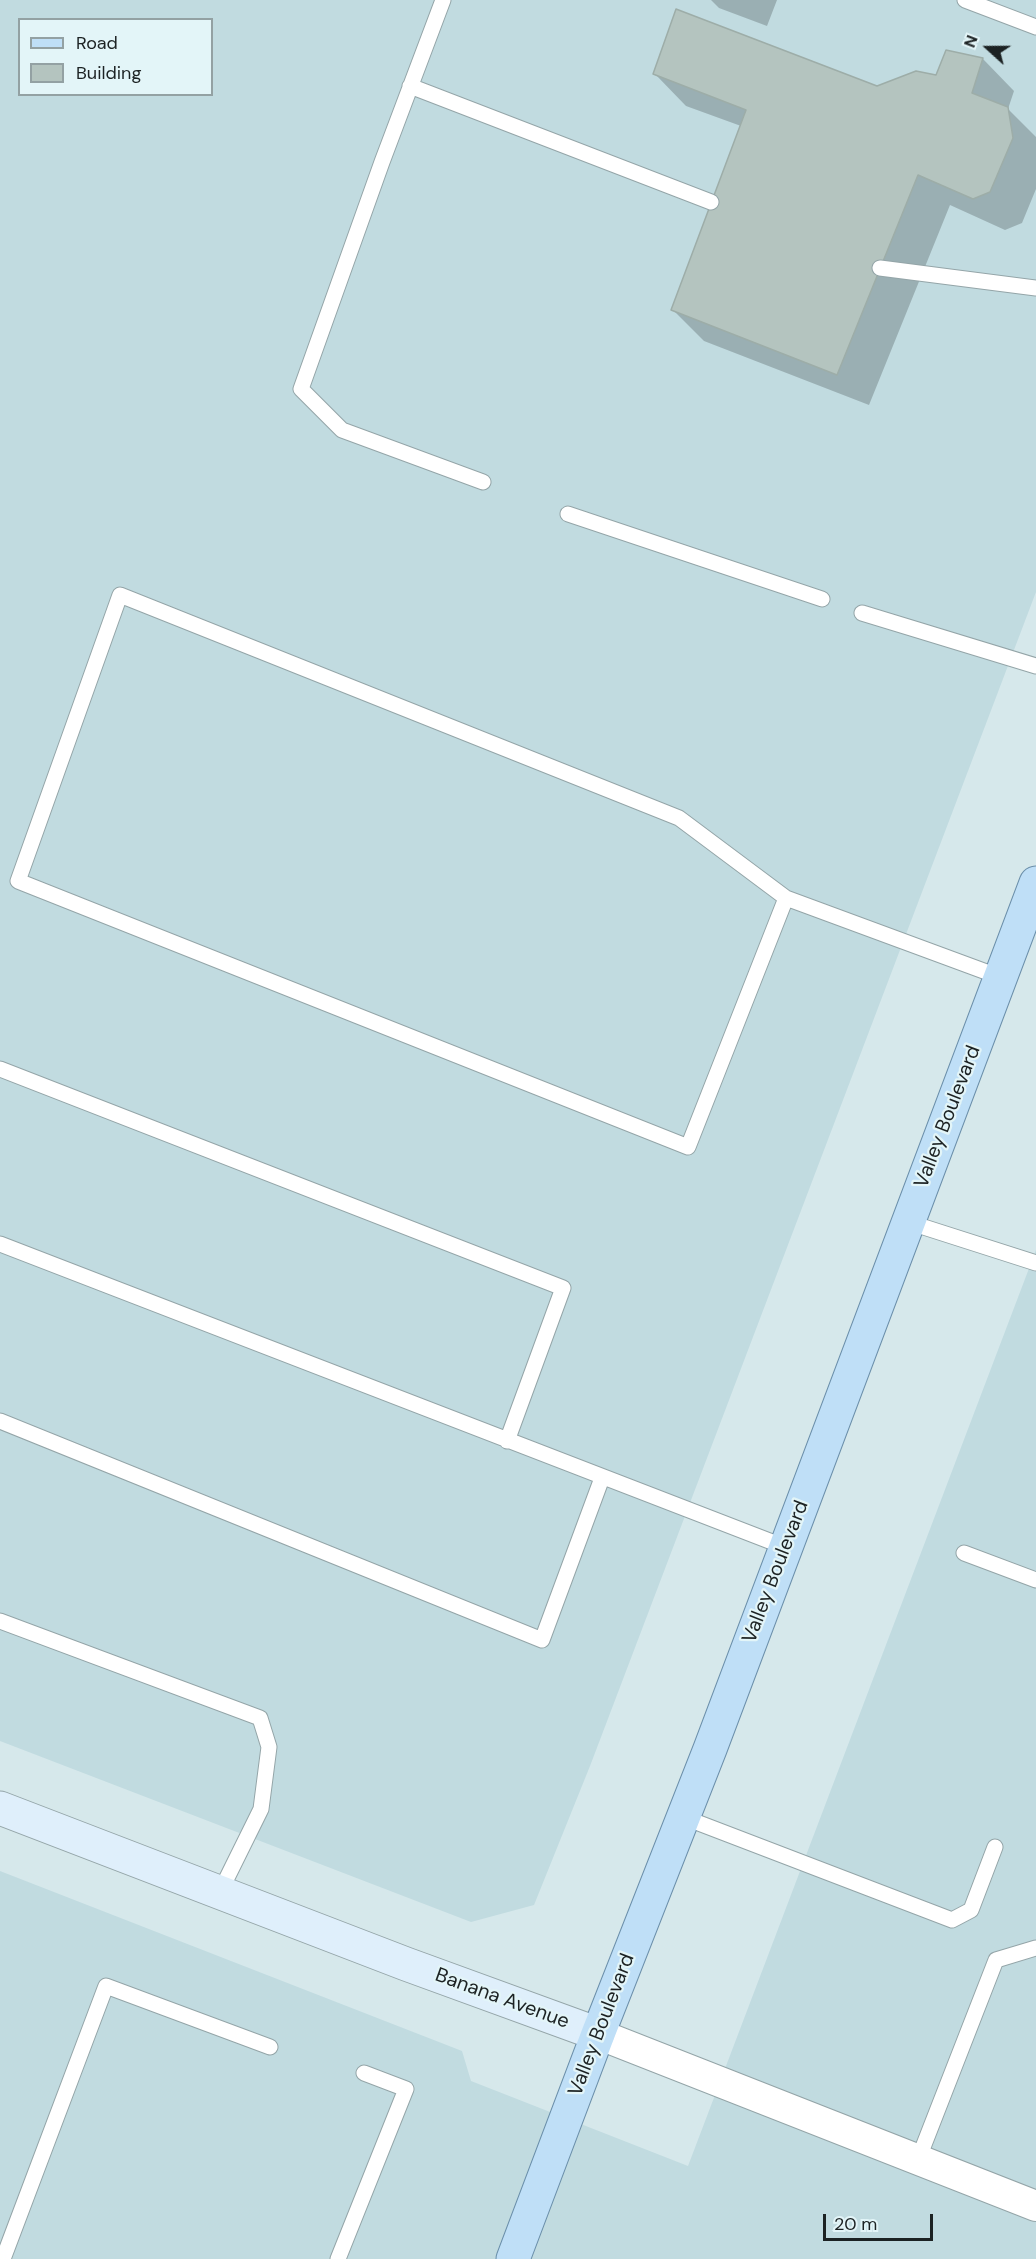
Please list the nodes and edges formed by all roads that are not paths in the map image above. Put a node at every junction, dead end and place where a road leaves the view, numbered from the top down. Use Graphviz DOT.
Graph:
graph roads {
  1 [pos="443,0"];
  2 [pos="965,0"];
  3 [pos="1036,27"];
  4 [pos="410,86"];
  5 [pos="711,202"];
  6 [pos="880,268"];
  7 [pos="1036,288"];
  8 [pos="483,482"];
  9 [pos="568,514"];
  10 [pos="822,599"];
  11 [pos="862,613"];
  12 [pos="1036,666"];
  13 [pos="1036,883"];
  14 [pos="786,898"];
  15 [pos="1000,977"];
  16 [pos="0,1069"];
  17 [pos="909,1222"];
  18 [pos="0,1244"];
  19 [pos="1036,1263"];
  20 [pos="0,1421"];
  21 [pos="507,1441"];
  22 [pos="602,1478"];
  23 [pos="785,1547"];
  24 [pos="964,1553"];
  25 [pos="1036,1580"];
  26 [pos="0,1621"];
  27 [pos="0,1808"];
  28 [pos="683,1817"];
  29 [pos="995,1847"];
  30 [pos="220,1892"];
  31 [pos="1036,1948"];
  32 [pos="598,2034"];
  33 [pos="270,2047"];
  34 [pos="364,2073"];
  35 [pos="918,2160"];
  36 [pos="1036,2206"];
  37 [pos="3,2259"];
  38 [pos="338,2259"];
  39 [pos="513,2259"];
  1 -- 4 [label="lane"];
  2 -- 3 [label="lane"];
  4 -- 5 [label="lane"];
  4 -- 8 [label="lane"];
  6 -- 7 [label="lane"];
  9 -- 10 [label="lane"];
  11 -- 12 [label="lane"];
  13 -- 15 [label="main road, Valley Boulevard"];
  14 -- 14 [label="lane"];
  14 -- 15 [label="lane"];
  15 -- 17 [label="main road, Valley Boulevard"];
  16 -- 21 [label="lane"];
  17 -- 19 [label="lane"];
  17 -- 23 [label="main road, Valley Boulevard"];
  18 -- 21 [label="lane"];
  20 -- 22 [label="lane"];
  21 -- 22 [label="lane"];
  22 -- 23 [label="lane"];
  23 -- 28 [label="main road, Valley Boulevard"];
  24 -- 25 [label="lane"];
  26 -- 30 [label="lane"];
  27 -- 30 [label="street, Banana Avenue"];
  28 -- 29 [label="lane"];
  28 -- 32 [label="main road, Valley Boulevard"];
  30 -- 32 [label="street, Banana Avenue"];
  31 -- 35 [label="lane"];
  32 -- 35 [label="street, Banana Avenue"];
  32 -- 39 [label="main road, Valley Boulevard"];
  33 -- 37 [label="lane"];
  34 -- 38 [label="lane"];
  35 -- 36 [label="street, Banana Avenue"];
}
